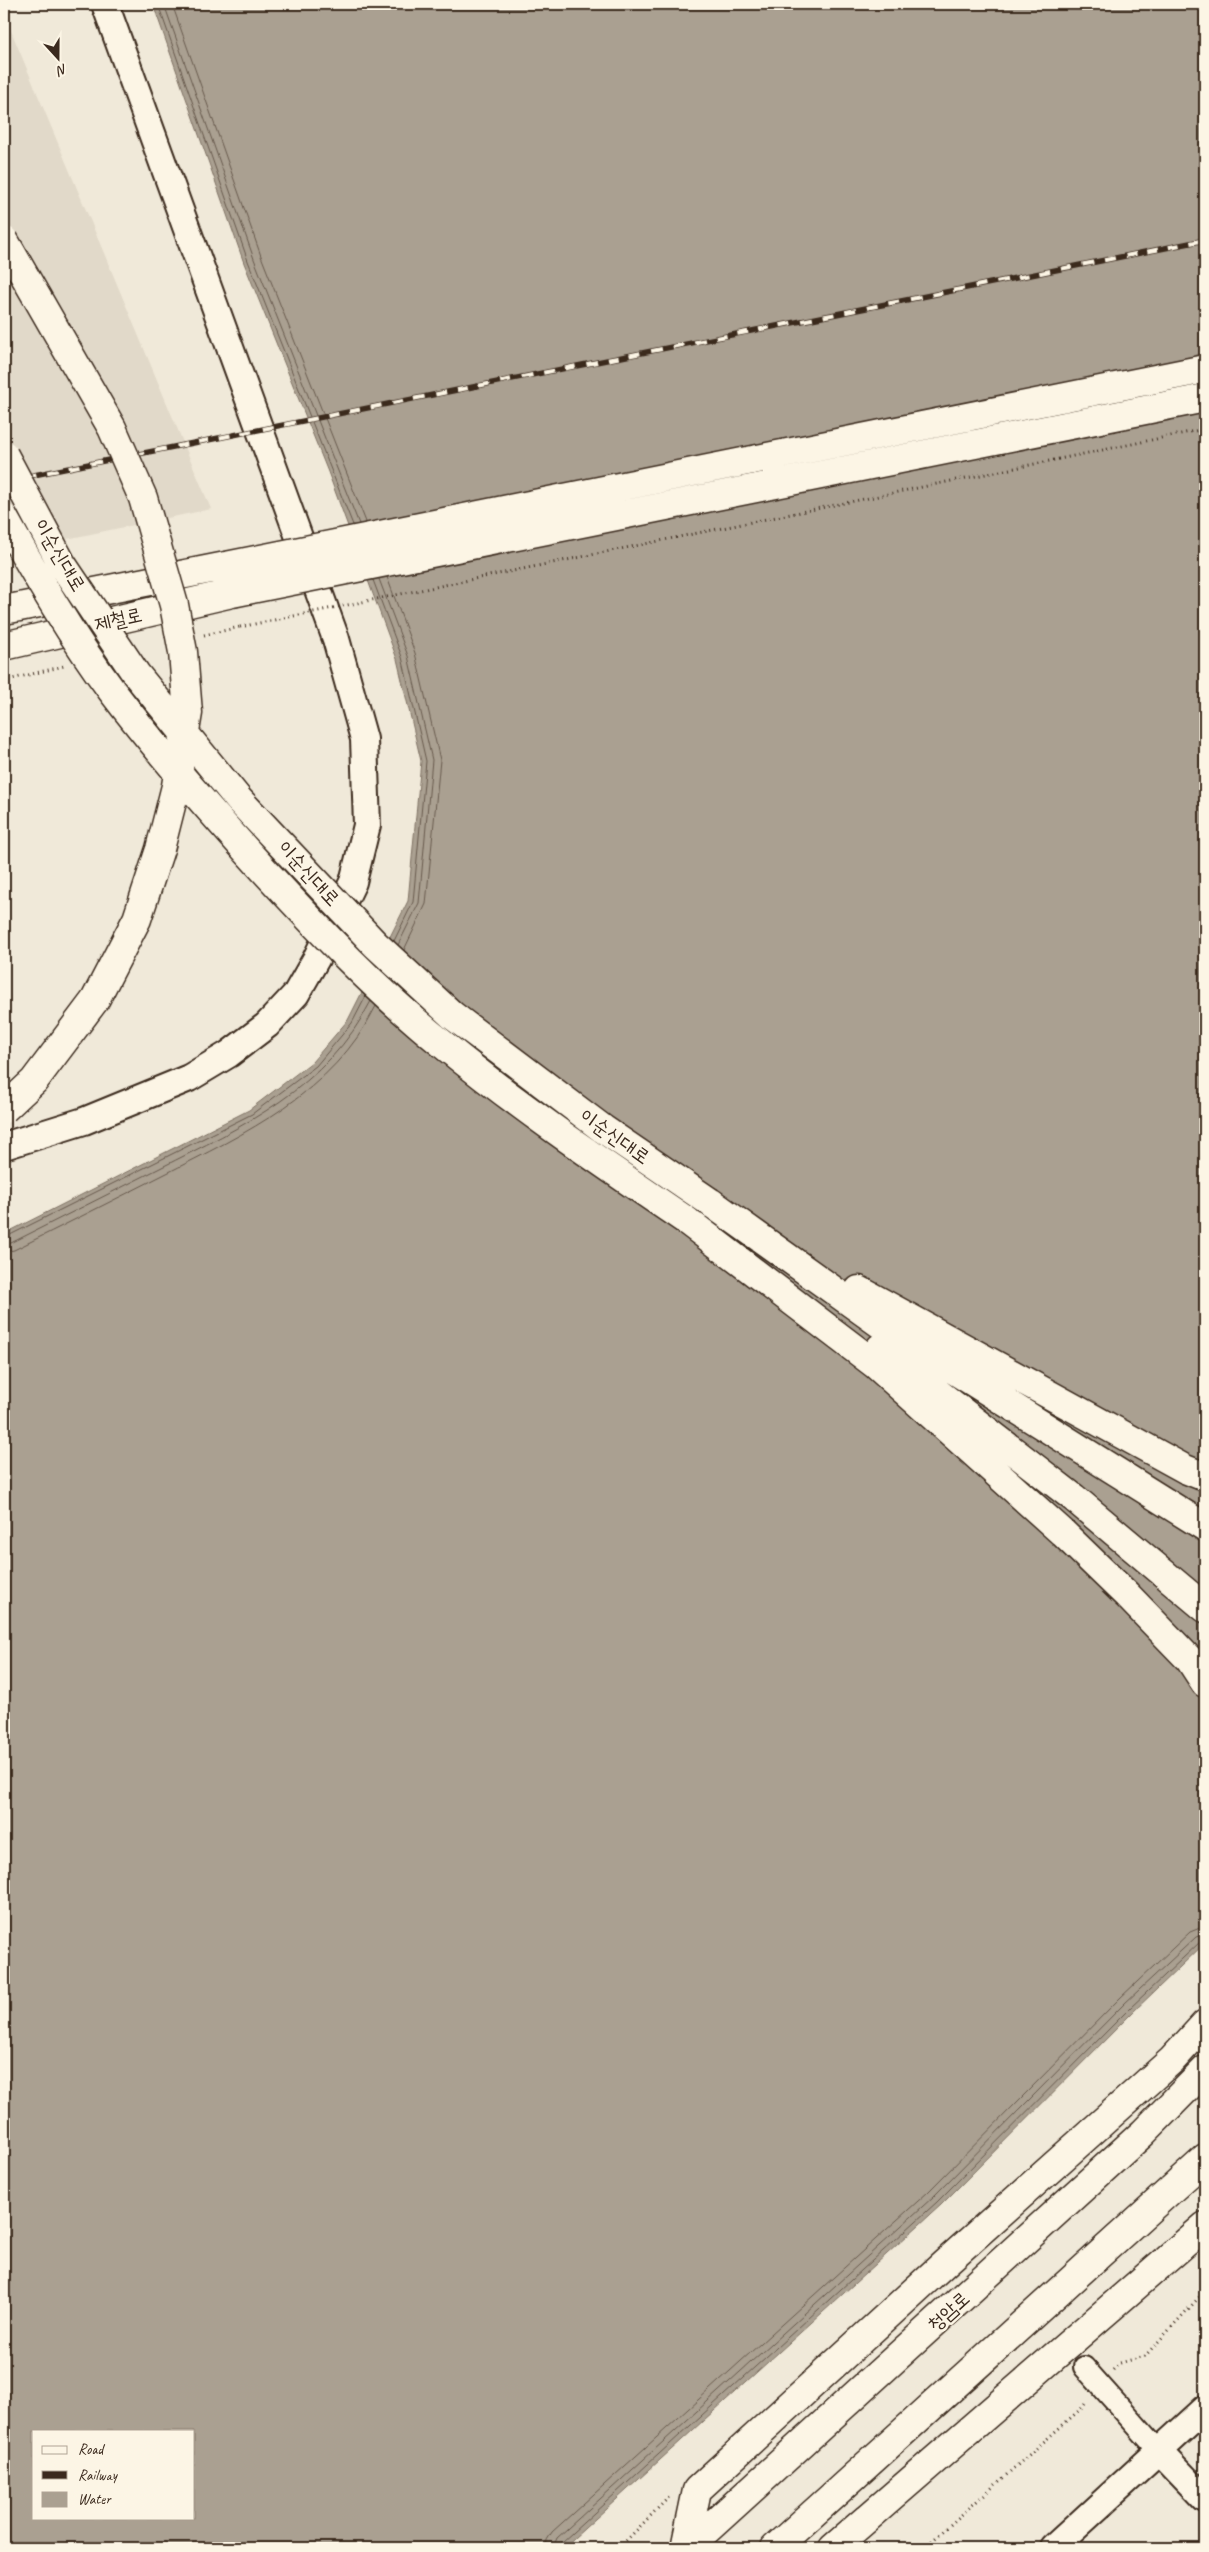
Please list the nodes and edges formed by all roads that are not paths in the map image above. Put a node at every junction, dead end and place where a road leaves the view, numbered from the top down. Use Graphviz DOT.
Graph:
graph roads {
  1 [pos="105,4"];
  2 [pos="4,240"];
  3 [pos="1205,369"];
  4 [pos="1205,398"];
  5 [pos="4,455"];
  6 [pos="4,518"];
  7 [pos="4,610"];
  8 [pos="4,646"];
  9 [pos="4,1109"];
  10 [pos="4,1146"];
  11 [pos="710,1202"];
  12 [pos="687,1222"];
  13 [pos="1205,1477"];
  14 [pos="1205,1527"];
  15 [pos="1205,1608"];
  16 [pos="1205,1683"];
  17 [pos="1205,2024"];
  18 [pos="1205,2070"];
  19 [pos="1205,2159"];
  20 [pos="1205,2226"];
  21 [pos="1084,2367"];
  22 [pos="1205,2409"];
  23 [pos="1159,2451"];
  24 [pos="1205,2499"];
  25 [pos="686,2548"];
  26 [pos="775,2548"];
  27 [pos="833,2548"];
  28 [pos="1053,2548"];
  1 -- 10 [label="street"];
  2 -- 9 [label="main road, bridge"];
  3 -- 7 [label="main road, 제철로, bridge"];
  4 -- 8 [label="main road, 제철로, bridge"];
  5 -- 11 [label="main road, 이순신대로, bridge"];
  6 -- 12 [label="main road, 이순신대로, bridge"];
  11 -- 13 [label="main road"];
  11 -- 14 [label="main road"];
  12 -- 15 [label="main road"];
  12 -- 16 [label="main road"];
  17 -- 25 [label="main road"];
  18 -- 25 [label="main road, 청암로"];
  19 -- 26 [label="main road"];
  20 -- 27 [label="main road"];
  21 -- 23 [label="street"];
  22 -- 23 [label="street"];
  23 -- 24 [label="street"];
  23 -- 28 [label="street"];
}
